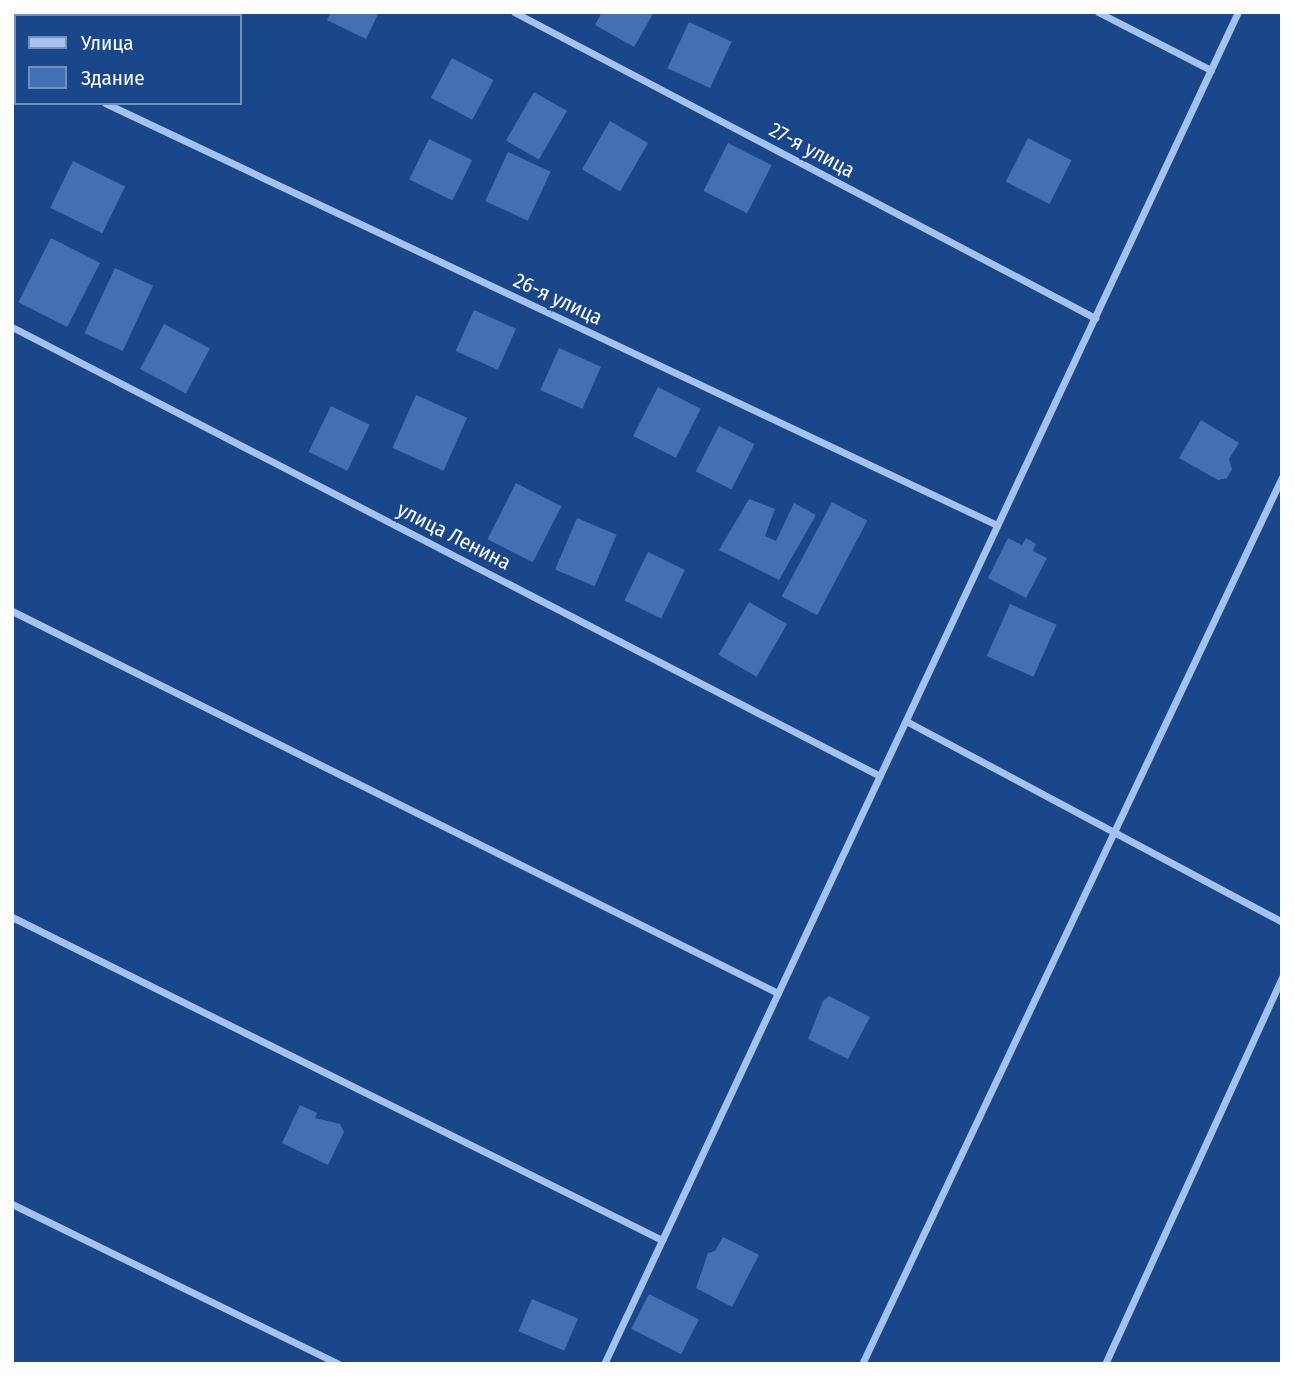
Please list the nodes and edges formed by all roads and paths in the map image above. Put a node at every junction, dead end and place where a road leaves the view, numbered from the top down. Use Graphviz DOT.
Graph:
graph roads {
  1 [pos="514,12"];
  2 [pos="1098,12"];
  3 [pos="1238,12"];
  4 [pos="1211,70"];
  5 [pos="109,105"];
  6 [pos="1094,318"];
  7 [pos="12,327"];
  8 [pos="1282,477"];
  9 [pos="997,525"];
  10 [pos="12,611"];
  11 [pos="906,721"];
  12 [pos="880,776"];
  13 [pos="1114,832"];
  14 [pos="12,917"];
  15 [pos="1282,922"];
  16 [pos="1282,977"];
  17 [pos="778,993"];
  18 [pos="12,1204"];
  19 [pos="662,1240"];
  20 [pos="338,1364"];
  21 [pos="604,1364"];
  22 [pos="862,1364"];
  23 [pos="1105,1364"];
  1 -- 6 [label="street, 27-я улица"];
  2 -- 4 [label="street"];
  3 -- 4 [label="street"];
  4 -- 6 [label="street"];
  5 -- 9 [label="street, 26-я улица"];
  6 -- 9 [label="street"];
  7 -- 12 [label="street, улица Ленина"];
  8 -- 13 [label="street"];
  9 -- 11 [label="street"];
  10 -- 17 [label="street"];
  11 -- 12 [label="street"];
  11 -- 13 [label="street"];
  12 -- 17 [label="street"];
  13 -- 15 [label="street"];
  13 -- 22 [label="street"];
  14 -- 19 [label="street"];
  16 -- 23 [label="street"];
  17 -- 19 [label="street"];
  18 -- 20 [label="street"];
  19 -- 21 [label="street"];
}
